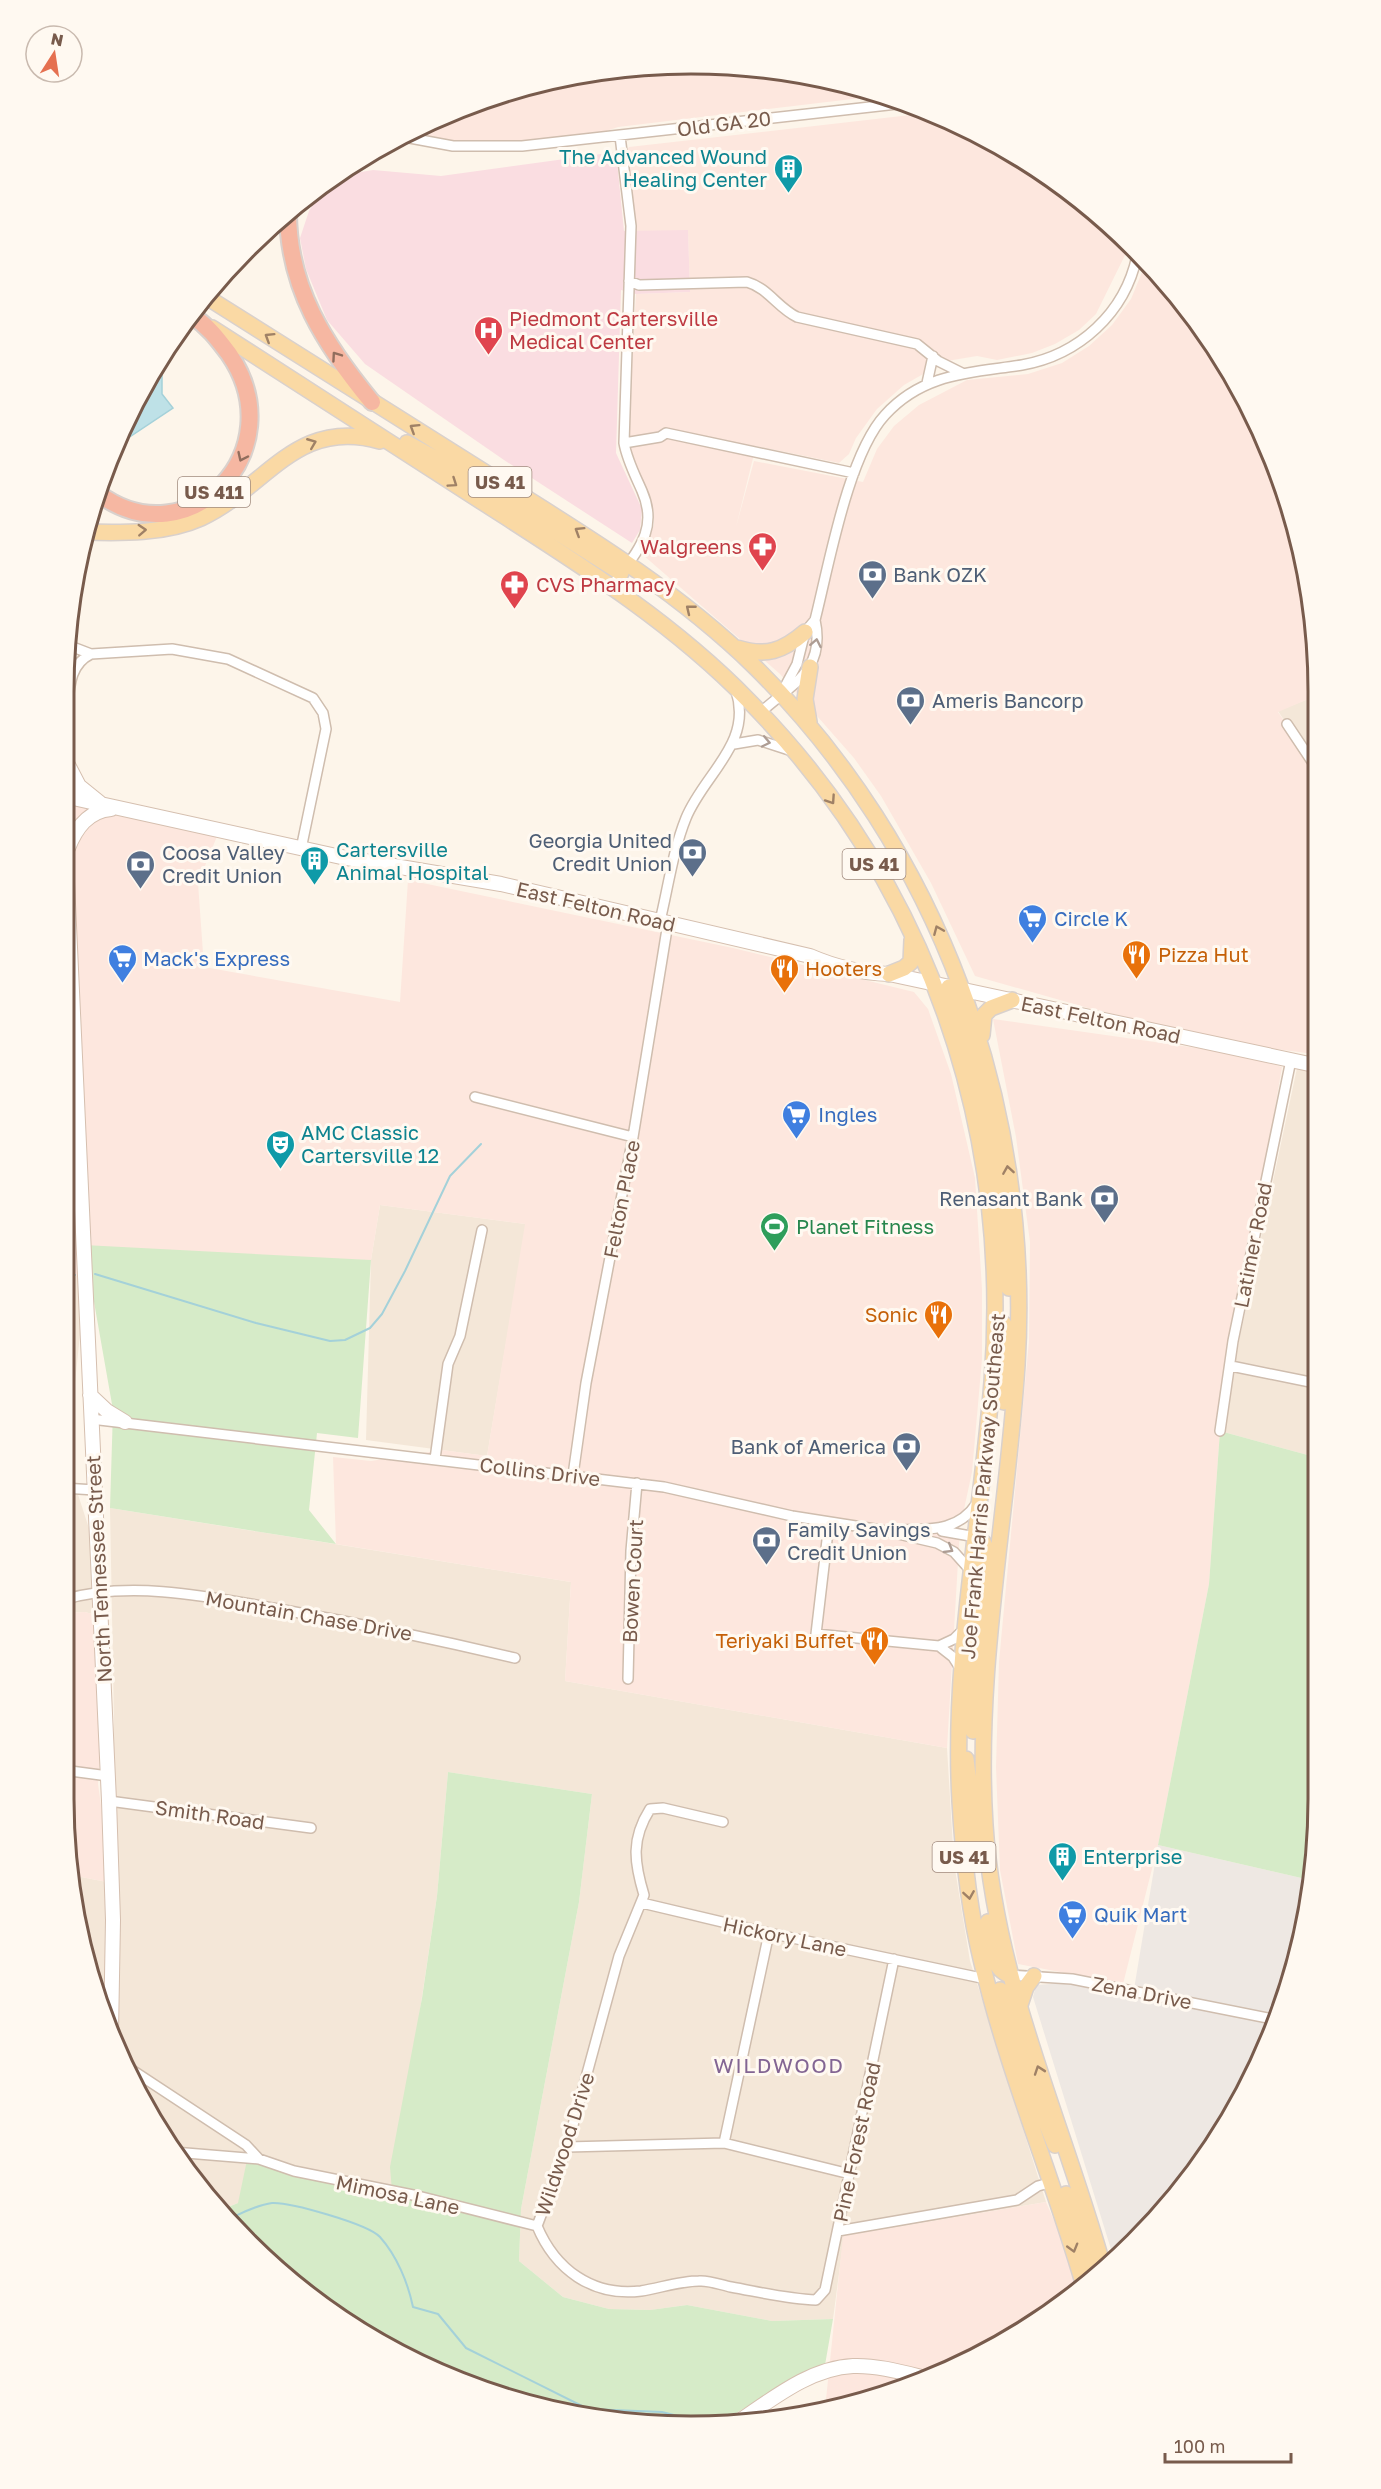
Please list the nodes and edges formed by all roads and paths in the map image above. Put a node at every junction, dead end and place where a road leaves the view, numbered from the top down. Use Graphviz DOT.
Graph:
graph roads {
  1 [pos="886,105"];
  2 [pos="620,136"];
  3 [pos="414,139"];
  4 [pos="289,223"];
  5 [pos="1135,263"];
  6 [pos="629,281"];
  7 [pos="213,301"];
  8 [pos="198,319"];
  9 [pos="208,325"];
  10 [pos="933,356"];
  11 [pos="962,373"];
  12 [pos="927,383"];
  13 [pos="372,402"];
  14 [pos="370,429"];
  15 [pos="624,443"];
  16 [pos="399,447"];
  17 [pos="854,473"];
  18 [pos="105,497"];
  19 [pos="94,534"];
  20 [pos="620,573"];
  21 [pos="810,626"];
  22 [pos="734,647"];
  23 [pos="75,648"];
  24 [pos="91,654"];
  25 [pos="75,667"];
  26 [pos="810,668"];
  27 [pos="735,687"];
  28 [pos="781,694"];
  29 [pos="760,712"];
  30 [pos="1287,724"];
  31 [pos="811,728"];
  32 [pos="734,744"];
  33 [pos="796,754"];
  34 [pos="1308,755"];
  35 [pos="74,777"];
  36 [pos="74,798"];
  37 [pos="110,807"];
  38 [pos="74,839"];
  39 [pos="301,849"];
  40 [pos="664,922"];
  41 [pos="912,931"];
  42 [pos="889,974"];
  43 [pos="949,987"];
  44 [pos="1012,1000"];
  45 [pos="982,1047"];
  46 [pos="1291,1060"];
  47 [pos="1308,1064"];
  48 [pos="74,1073"];
  49 [pos="475,1097"];
  50 [pos="633,1137"];
  51 [pos="74,1162"];
  52 [pos="81,1162"];
  53 [pos="482,1230"];
  54 [pos="995,1278"];
  55 [pos="1018,1332"];
  56 [pos="1231,1366"];
  57 [pos="1308,1382"];
  58 [pos="90,1395"];
  59 [pos="91,1419"];
  60 [pos="125,1422"];
  61 [pos="1220,1431"];
  62 [pos="435,1458"];
  63 [pos="573,1475"];
  64 [pos="637,1483"];
  65 [pos="74,1489"];
  66 [pos="95,1490"];
  67 [pos="980,1497"];
  68 [pos="829,1523"];
  69 [pos="931,1529"];
  70 [pos="881,1530"];
  71 [pos="1001,1532"];
  72 [pos="976,1537"];
  73 [pos="972,1572"];
  74 [pos="99,1593"];
  75 [pos="74,1598"];
  76 [pos="967,1625"];
  77 [pos="939,1646"];
  78 [pos="515,1658"];
  79 [pos="962,1674"];
  80 [pos="628,1679"];
  81 [pos="959,1732"];
  82 [pos="74,1771"];
  83 [pos="108,1776"];
  84 [pos="983,1777"];
  85 [pos="109,1801"];
  86 [pos="723,1822"];
  87 [pos="311,1828"];
  88 [pos="642,1903"];
  89 [pos="769,1934"];
  90 [pos="894,1959"];
  91 [pos="1010,1975"];
  92 [pos="1034,1976"];
  93 [pos="986,1980"];
  94 [pos="1019,2008"];
  95 [pos="111,2012"];
  96 [pos="1267,2018"];
  97 [pos="139,2074"];
  98 [pos="724,2143"];
  99 [pos="567,2147"];
  100 [pos="1042,2152"];
  101 [pos="186,2153"];
  102 [pos="259,2159"];
  103 [pos="850,2174"];
  104 [pos="1053,2182"];
  105 [pos="1082,2195"];
  106 [pos="537,2226"];
  107 [pos="838,2231"];
  108 [pos="1100,2259"];
  109 [pos="1091,2267"];
  110 [pos="1081,2276"];
  111 [pos="795,2299"];
  112 [pos="911,2375"];
  113 [pos="754,2412"];
  1 -- 2 [label="street, Old GA 20"];
  2 -- 3 [label="street, Old GA 20"];
  2 -- 6 [label="street"];
  13 -- 4 [label="highway, one-way"];
  5 -- 11 [label="street"];
  6 -- 10 [label="street"];
  6 -- 15 [label="street"];
  13 -- 7 [label="main road, Joe Frank Harris Parkway Southeast / US 41, one-way"];
  8 -- 9 [label="highway, Joe Frank Harris Parkway Southeast / US 41"];
  9 -- 14 [label="main road, Joe Frank Harris Parkway Southeast / US 41"];
  9 -- 18 [label="highway, US 411, one-way"];
  10 -- 11 [label="street"];
  10 -- 12 [label="street"];
  11 -- 12 [label="street"];
  12 -- 17 [label="street"];
  20 -- 13 [label="main road, Joe Frank Harris Parkway Southeast / US 41, one-way"];
  14 -- 16 [label="main road, Joe Frank Harris Parkway Southeast / US 41"];
  14 -- 20 [label="main road"];
  15 -- 17 [label="street"];
  15 -- 20 [label="street"];
  19 -- 16 [label="main road, one-way"];
  16 -- 20 [label="main road, Joe Frank Harris Parkway Southeast / US 41, one-way"];
  17 -- 21 [label="street"];
  22 -- 20 [label="main road, Joe Frank Harris Parkway Southeast / US 41, one-way"];
  20 -- 27 [label="main road, Joe Frank Harris Parkway Southeast / US 41"];
  21 -- 22 [label="main road"];
  26 -- 21 [label="street, one-way"];
  21 -- 28 [label="street"];
  22 -- 28 [label="main road, Joe Frank Harris Parkway Southeast / US 41"];
  23 -- 24 [label="street"];
  24 -- 25 [label="street"];
  24 -- 39 [label="street"];
  26 -- 28 [label="street"];
  26 -- 31 [label="main road"];
  27 -- 29 [label="main road, Joe Frank Harris Parkway Southeast / US 41"];
  27 -- 32 [label="street"];
  28 -- 29 [label="street"];
  28 -- 31 [label="main road, Joe Frank Harris Parkway Southeast / US 41"];
  29 -- 33 [label="main road, Joe Frank Harris Parkway Southeast / US 41"];
  30 -- 34 [label="street"];
  43 -- 31 [label="main road, Joe Frank Harris Parkway Southeast / US 41, one-way"];
  32 -- 33 [label="street, one-way"];
  32 -- 40 [label="street, Felton Place"];
  33 -- 41 [label="main road, Joe Frank Harris Parkway Southeast / US 41, one-way"];
  35 -- 37 [label="main road"];
  36 -- 37 [label="main road, East Felton Road"];
  37 -- 38 [label="main road"];
  37 -- 39 [label="main road, East Felton Road"];
  39 -- 40 [label="main road, East Felton Road"];
  40 -- 42 [label="main road, East Felton Road"];
  40 -- 50 [label="street, Felton Place"];
  41 -- 42 [label="main road"];
  41 -- 43 [label="main road, Joe Frank Harris Parkway Southeast / US 41"];
  42 -- 43 [label="main road, East Felton Road"];
  43 -- 44 [label="main road, East Felton Road"];
  43 -- 45 [label="main road, Joe Frank Harris Parkway Southeast / US 41"];
  43 -- 54 [label="main road, Joe Frank Harris Parkway Southeast / US 41"];
  43 -- 55 [label="main road"];
  44 -- 45 [label="main road"];
  44 -- 46 [label="main road, East Felton Road"];
  55 -- 45 [label="main road, Joe Frank Harris Parkway Southeast / US 41, one-way"];
  46 -- 47 [label="main road, East Felton Road"];
  46 -- 56 [label="street, Latimer Road"];
  48 -- 52 [label="main road, North Tennessee Street"];
  49 -- 50 [label="street"];
  50 -- 63 [label="street, Felton Place"];
  51 -- 52 [label="street"];
  52 -- 58 [label="main road, North Tennessee Street"];
  53 -- 62 [label="street"];
  54 -- 67 [label="main road, Joe Frank Harris Parkway Southeast / US 41"];
  54 -- 71 [label="main road"];
  55 -- 71 [label="main road, Joe Frank Harris Parkway Southeast / US 41"];
  56 -- 57 [label="street"];
  56 -- 61 [label="street, Latimer Road"];
  58 -- 59 [label="main road, North Tennessee Street"];
  58 -- 60 [label="main road"];
  59 -- 60 [label="street, Collins Drive"];
  59 -- 66 [label="main road, North Tennessee Street"];
  60 -- 62 [label="street, Collins Drive"];
  62 -- 63 [label="street, Collins Drive"];
  63 -- 64 [label="street, Collins Drive"];
  64 -- 68 [label="street, Collins Drive"];
  64 -- 80 [label="street, Bowen Court"];
  65 -- 66 [label="street"];
  66 -- 74 [label="main road, North Tennessee Street"];
  67 -- 69 [label="street"];
  67 -- 72 [label="main road, Joe Frank Harris Parkway Southeast / US 41"];
  68 -- 70 [label="street, Collins Drive"];
  68 -- 77 [label="street"];
  69 -- 70 [label="street"];
  69 -- 72 [label="street"];
  70 -- 73 [label="street, Collins Drive, one-way"];
  71 -- 84 [label="main road, Joe Frank Harris Parkway Southeast / US 41"];
  72 -- 73 [label="main road, Joe Frank Harris Parkway Southeast / US 41"];
  72 -- 84 [label="main road"];
  73 -- 76 [label="main road, Joe Frank Harris Parkway Southeast / US 41"];
  74 -- 75 [label="street, Mountain Chase Drive"];
  74 -- 78 [label="street, Mountain Chase Drive"];
  74 -- 83 [label="main road, North Tennessee Street"];
  76 -- 77 [label="street"];
  76 -- 79 [label="main road, Joe Frank Harris Parkway Southeast / US 41"];
  77 -- 79 [label="street"];
  79 -- 81 [label="main road, Joe Frank Harris Parkway Southeast / US 41"];
  81 -- 91 [label="main road"];
  81 -- 93 [label="main road, Joe Frank Harris Parkway Southeast / US 41, one-way"];
  82 -- 83 [label="street"];
  83 -- 85 [label="main road, North Tennessee Street"];
  84 -- 91 [label="main road, Joe Frank Harris Parkway Southeast / US 41"];
  85 -- 87 [label="street, Smith Road"];
  85 -- 95 [label="main road, North Tennessee Street"];
  86 -- 88 [label="street"];
  88 -- 89 [label="street, Hickory Lane"];
  88 -- 99 [label="street, Wildwood Drive"];
  89 -- 90 [label="street, Hickory Lane"];
  89 -- 98 [label="street"];
  90 -- 93 [label="street, Hickory Lane"];
  90 -- 103 [label="street, Pine Forest Road"];
  91 -- 92 [label="street, Zena Drive"];
  91 -- 94 [label="main road, Joe Frank Harris Parkway Southeast / US 41"];
  92 -- 94 [label="main road"];
  92 -- 96 [label="street, Zena Drive"];
  93 -- 100 [label="main road, Joe Frank Harris Parkway Southeast / US 41"];
  93 -- 105 [label="main road"];
  105 -- 94 [label="main road, Joe Frank Harris Parkway Southeast / US 41, one-way"];
  97 -- 102 [label="street, Mimosa Lane"];
  98 -- 99 [label="street"];
  98 -- 103 [label="street"];
  99 -- 106 [label="street, Wildwood Drive"];
  100 -- 104 [label="main road, Joe Frank Harris Parkway Southeast / US 41"];
  100 -- 109 [label="main road"];
  101 -- 102 [label="street, Mimosa Lane"];
  102 -- 106 [label="street, Mimosa Lane"];
  103 -- 107 [label="street, Pine Forest Road"];
  104 -- 107 [label="street"];
  104 -- 110 [label="main road, Joe Frank Harris Parkway Southeast / US 41, one-way"];
  105 -- 108 [label="main road, Joe Frank Harris Parkway Southeast / US 41"];
  106 -- 111 [label="street, Wildwood Drive"];
  107 -- 111 [label="street, Pine Forest Road"];
  112 -- 113 [label="main road"];
}
